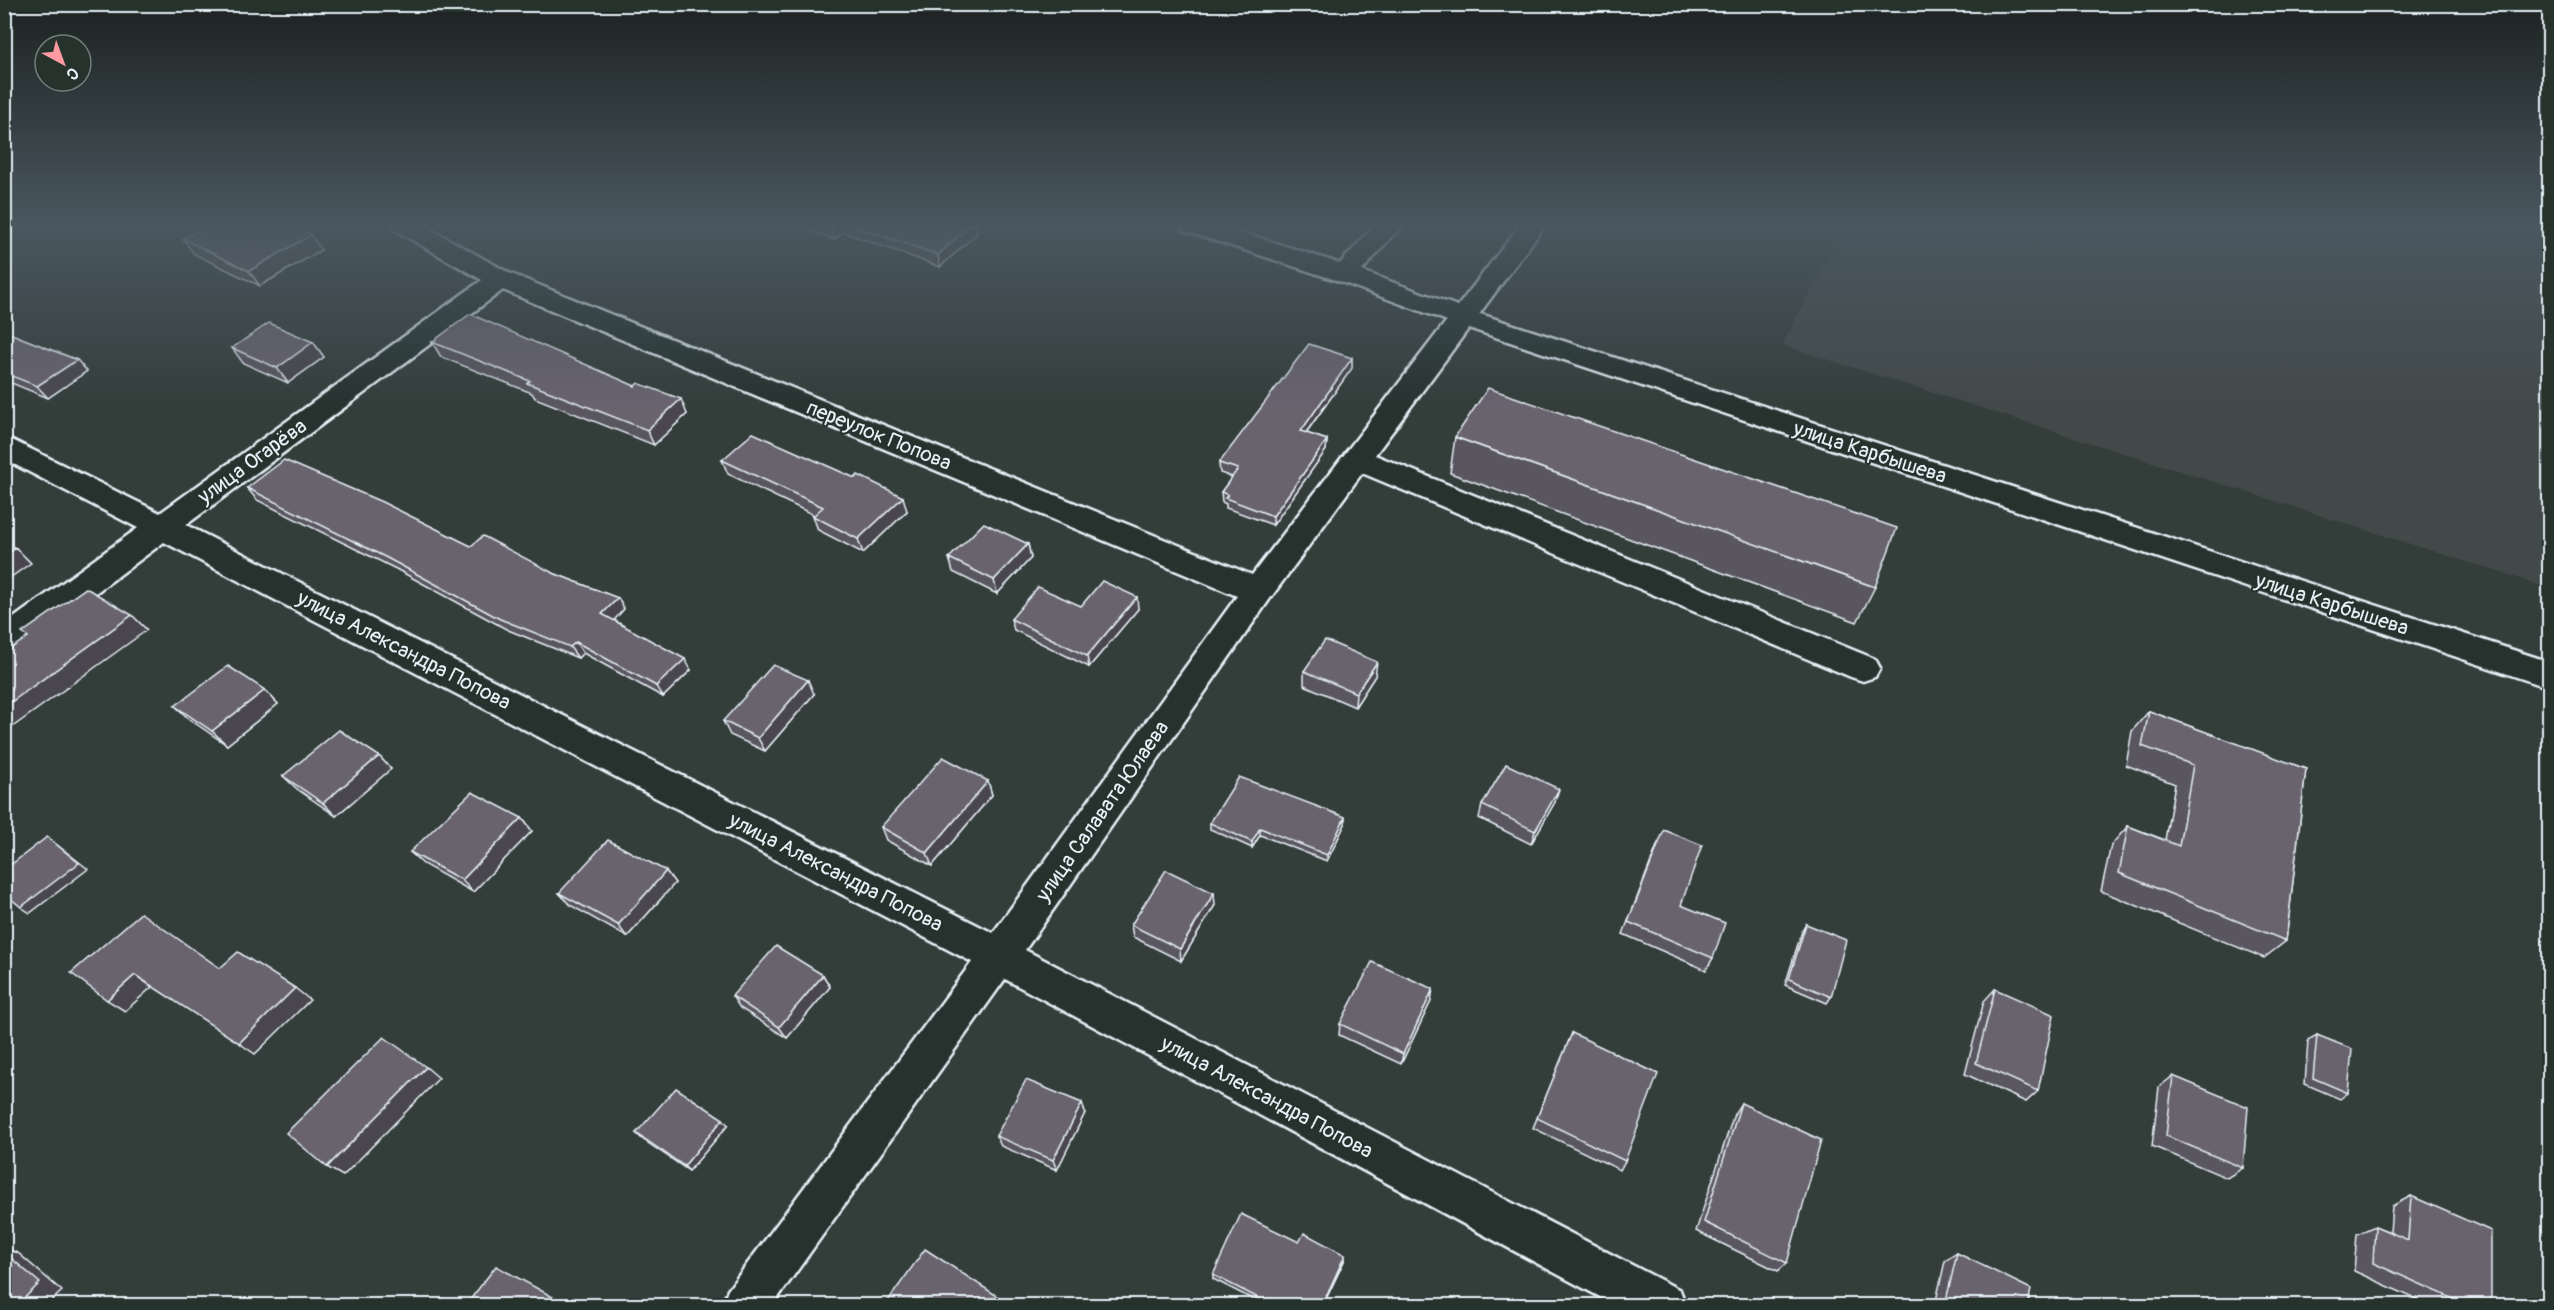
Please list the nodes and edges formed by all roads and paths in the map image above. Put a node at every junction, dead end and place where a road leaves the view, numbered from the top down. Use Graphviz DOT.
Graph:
graph roads {
  1 [pos="490,286"];
  2 [pos="517,286"];
  3 [pos="1375,286"];
  4 [pos="1486,286"];
  5 [pos="1462,317"];
  6 [pos="4,446"];
  7 [pos="1356,459"];
  8 [pos="163,527"];
  9 [pos="1257,591"];
  10 [pos="4,643"];
  11 [pos="1863,668"];
  12 [pos="2550,675"];
  13 [pos="999,956"];
  14 [pos="744,1305"];
  15 [pos="1664,1305"];
  1 -- 8 [label="street, улица Огарёва"];
  2 -- 9 [label="street, переулок Попова"];
  3 -- 5 [label="street, улица Карбышева"];
  4 -- 5 [label="street, улица Салавата Юлаева"];
  5 -- 7 [label="street, улица Салавата Юлаева"];
  5 -- 12 [label="street, улица Карбышева"];
  6 -- 8 [label="street, улица Александра Попова"];
  7 -- 9 [label="street, улица Салавата Юлаева"];
  7 -- 11 [label="street"];
  8 -- 10 [label="street, улица Огарёва"];
  8 -- 13 [label="street, улица Александра Попова"];
  9 -- 13 [label="street, улица Салавата Юлаева"];
  13 -- 14 [label="street, улица Салавата Юлаева"];
  13 -- 15 [label="street, улица Александра Попова"];
}
